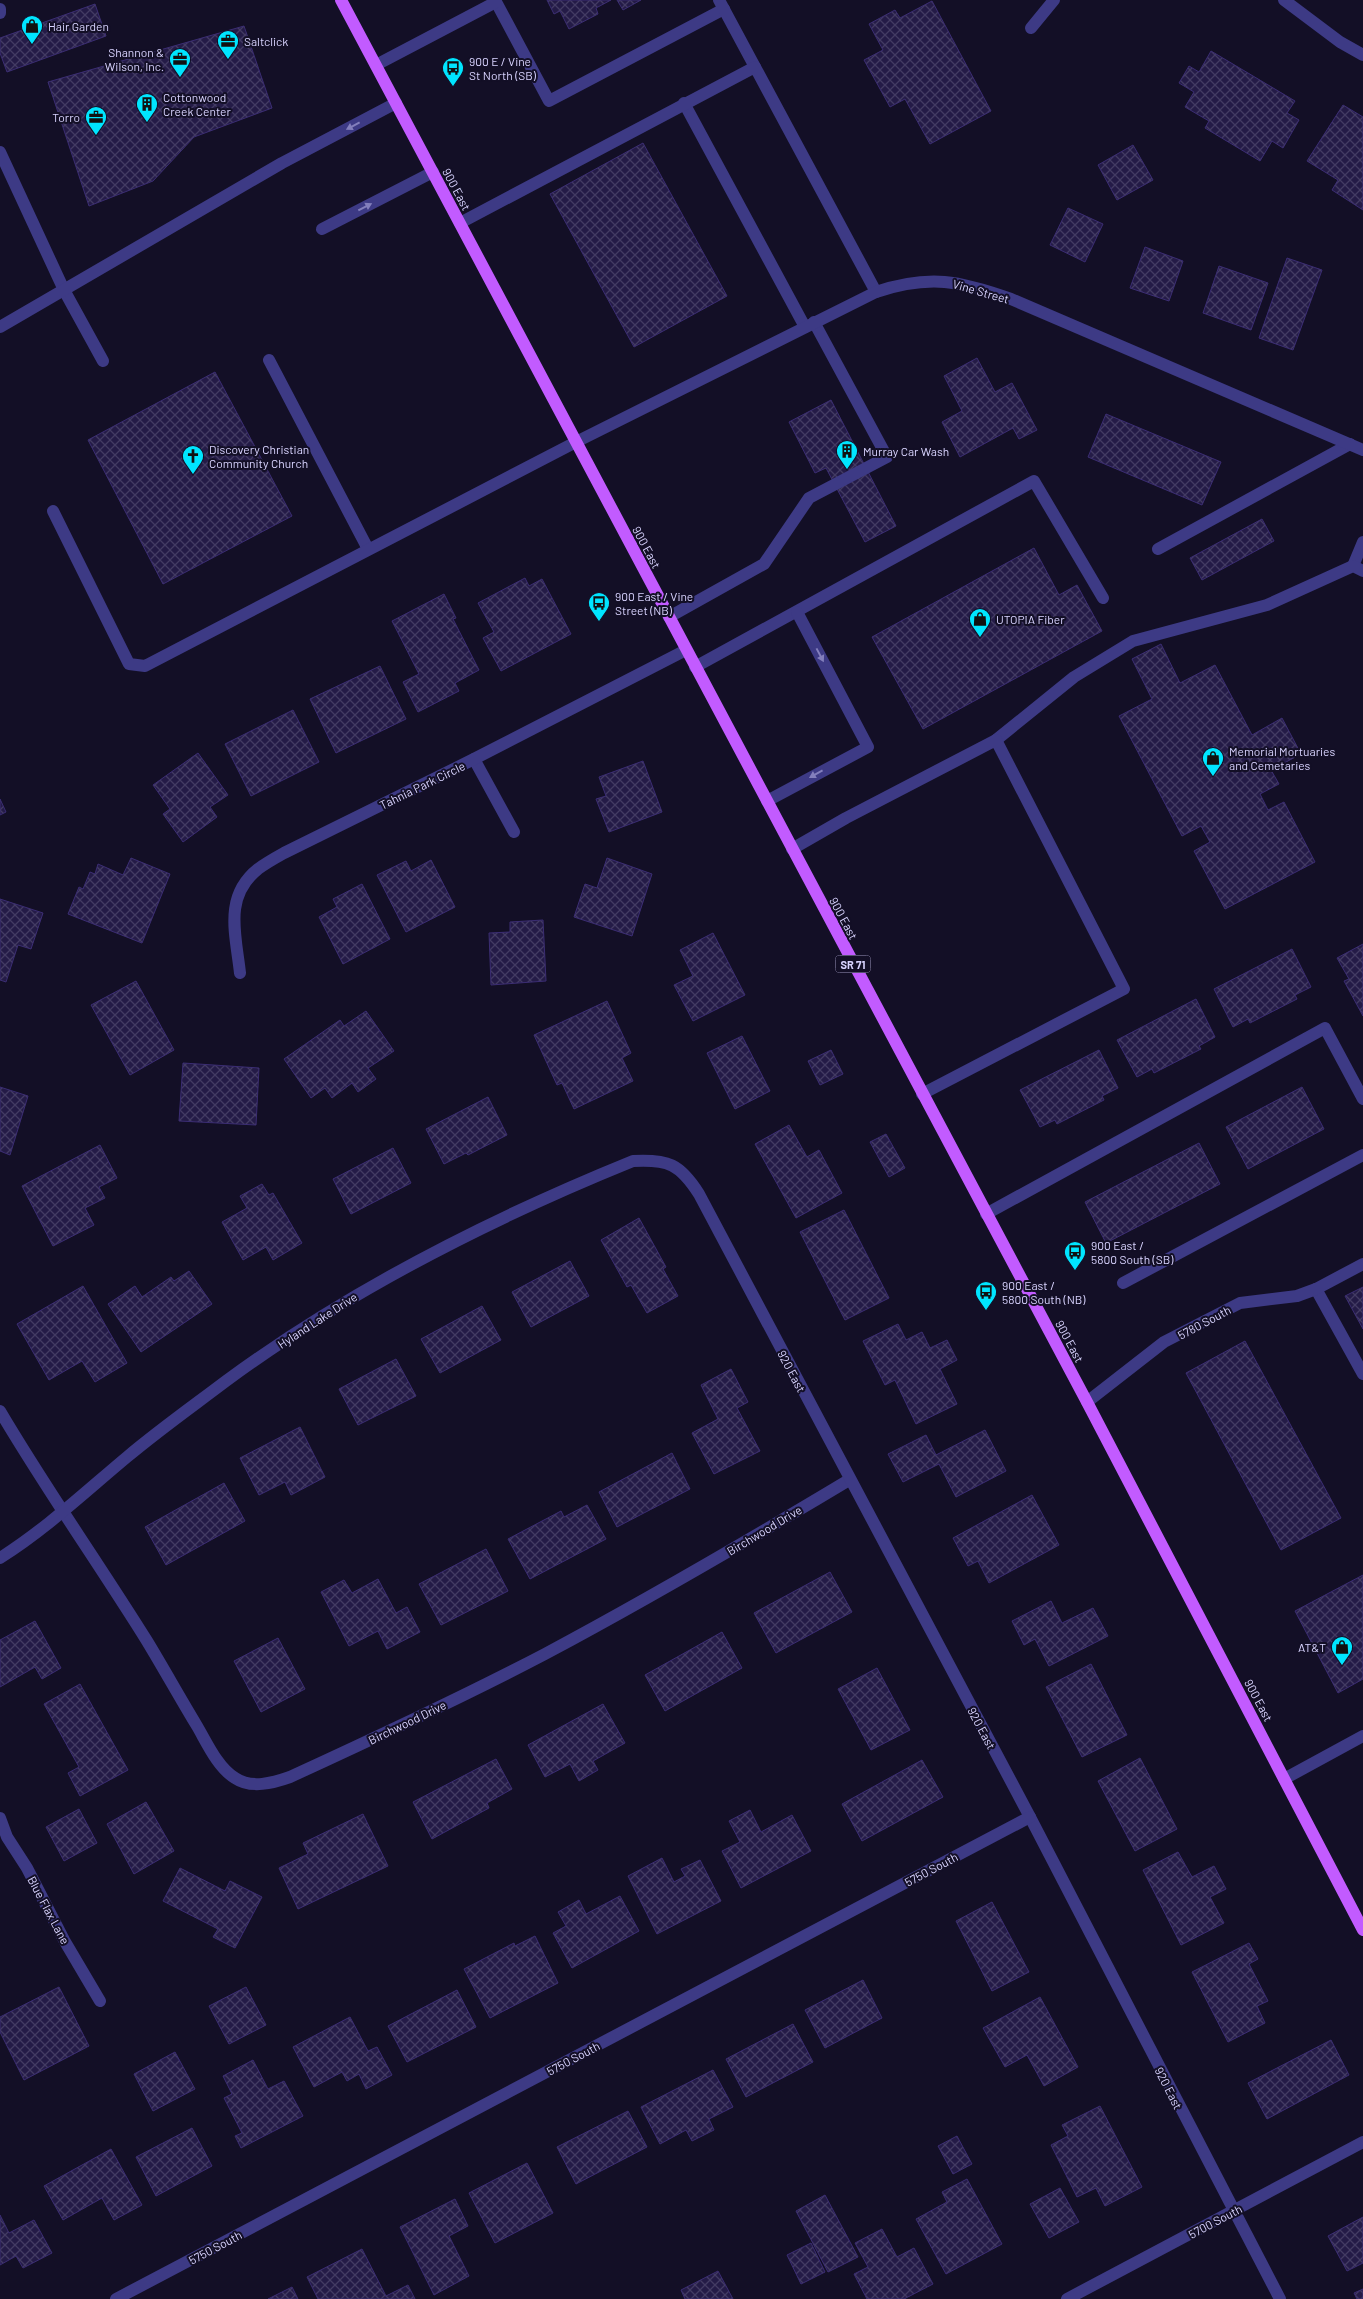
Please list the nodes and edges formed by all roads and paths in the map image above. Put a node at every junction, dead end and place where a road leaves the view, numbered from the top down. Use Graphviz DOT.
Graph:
graph roads {
  1 [pos="341,0"];
  2 [pos="1054,0"];
  3 [pos="1284,0"];
  4 [pos="495,1"];
  5 [pos="1298,4"];
  6 [pos="722,5"];
  7 [pos="0,9"];
  8 [pos="0,13"];
  9 [pos="1031,28"];
  10 [pos="1363,55"];
  11 [pos="376,65"];
  12 [pos="755,67"];
  13 [pos="396,103"];
  14 [pos="684,103"];
  15 [pos="0,152"];
  16 [pos="433,172"];
  17 [pos="460,223"];
  18 [pos="322,229"];
  19 [pos="64,290"];
  20 [pos="876,292"];
  21 [pos="809,325"];
  22 [pos="0,327"];
  23 [pos="269,360"];
  24 [pos="103,361"];
  25 [pos="576,442"];
  26 [pos="1350,444"];
  27 [pos="1363,450"];
  28 [pos="52,511"];
  29 [pos="1363,542"];
  30 [pos="368,549"];
  31 [pos="1158,549"];
  32 [pos="1358,568"];
  33 [pos="1103,598"];
  34 [pos="797,612"];
  35 [pos="669,617"];
  36 [pos="686,650"];
  37 [pos="695,667"];
  38 [pos="996,740"];
  39 [pos="474,759"];
  40 [pos="767,801"];
  41 [pos="514,832"];
  42 [pos="792,849"];
  43 [pos="240,973"];
  44 [pos="922,1094"];
  45 [pos="1363,1099"];
  46 [pos="1363,1155"];
  47 [pos="674,1165"];
  48 [pos="986,1214"];
  49 [pos="1363,1264"];
  50 [pos="1123,1283"];
  51 [pos="1316,1289"];
  52 [pos="1363,1374"];
  53 [pos="1087,1402"];
  54 [pos="0,1411"];
  55 [pos="850,1480"];
  56 [pos="64,1511"];
  57 [pos="0,1558"];
  58 [pos="1363,1736"];
  59 [pos="1284,1779"];
  60 [pos="1030,1817"];
  61 [pos="0,1818"];
  62 [pos="1363,1930"];
  63 [pos="100,2001"];
  64 [pos="1363,2142"];
  65 [pos="1233,2211"];
  66 [pos="116,2299"];
  67 [pos="1066,2299"];
  68 [pos="1280,2299"];
  1 -- 11 [label="main road, 900 East / SR 71"];
  2 -- 9 [label="street"];
  3 -- 5 [label="street"];
  4 -- 6 [label="street"];
  4 -- 11 [label="street"];
  5 -- 10 [label="street"];
  6 -- 12 [label="street"];
  7 -- 8 [label="street"];
  11 -- 13 [label="main road, 900 East / SR 71"];
  12 -- 14 [label="street"];
  12 -- 20 [label="street"];
  13 -- 16 [label="main road, 900 East / SR 71"];
  13 -- 19 [label="street, one-way"];
  14 -- 17 [label="street"];
  14 -- 21 [label="street"];
  15 -- 19 [label="street"];
  16 -- 17 [label="main road, 900 East / SR 71"];
  18 -- 16 [label="street, one-way"];
  17 -- 25 [label="main road, 900 East / SR 71"];
  19 -- 22 [label="street"];
  19 -- 24 [label="street"];
  20 -- 21 [label="street, Vine Street"];
  20 -- 26 [label="street, Vine Street"];
  21 -- 25 [label="street, Vine Street"];
  21 -- 35 [label="street"];
  23 -- 30 [label="street"];
  25 -- 30 [label="street, Vine Street"];
  25 -- 35 [label="main road, 900 East / SR 71"];
  26 -- 27 [label="street, Vine Street"];
  26 -- 31 [label="street"];
  28 -- 30 [label="street, Vine Street"];
  29 -- 32 [label="street"];
  32 -- 38 [label="street"];
  33 -- 34 [label="street"];
  34 -- 37 [label="street"];
  34 -- 40 [label="street, one-way"];
  35 -- 36 [label="main road, 900 East / SR 71"];
  36 -- 37 [label="main road, 900 East / SR 71"];
  36 -- 39 [label="street, Tahnia Park Circle"];
  37 -- 40 [label="main road, 900 East / SR 71"];
  38 -- 42 [label="street"];
  38 -- 44 [label="street"];
  39 -- 41 [label="street"];
  39 -- 43 [label="street, Tahnia Park Circle"];
  40 -- 42 [label="main road, 900 East / SR 71"];
  42 -- 44 [label="main road, 900 East / SR 71"];
  44 -- 48 [label="main road, 900 East / SR 71"];
  45 -- 48 [label="street"];
  46 -- 50 [label="street"];
  47 -- 55 [label="street, 920 East"];
  47 -- 56 [label="street, Hyland Lake Drive"];
  48 -- 53 [label="main road, 900 East / SR 71"];
  49 -- 51 [label="street, 5780 South"];
  51 -- 52 [label="street"];
  51 -- 53 [label="street, 5780 South"];
  53 -- 59 [label="main road, 900 East / SR 71"];
  54 -- 56 [label="street, Birchwood Drive"];
  55 -- 56 [label="street, Birchwood Drive"];
  55 -- 60 [label="street, 920 East"];
  56 -- 57 [label="street, Hyland Lake Drive"];
  58 -- 59 [label="street"];
  59 -- 62 [label="main road, 900 East / SR 71"];
  60 -- 65 [label="street, 920 East"];
  60 -- 66 [label="street, 5750 South"];
  61 -- 63 [label="street, Blue Flax Lane"];
  64 -- 65 [label="street, 5700 South"];
  65 -- 67 [label="street, 5700 South"];
  65 -- 68 [label="street, 920 East"];
}
